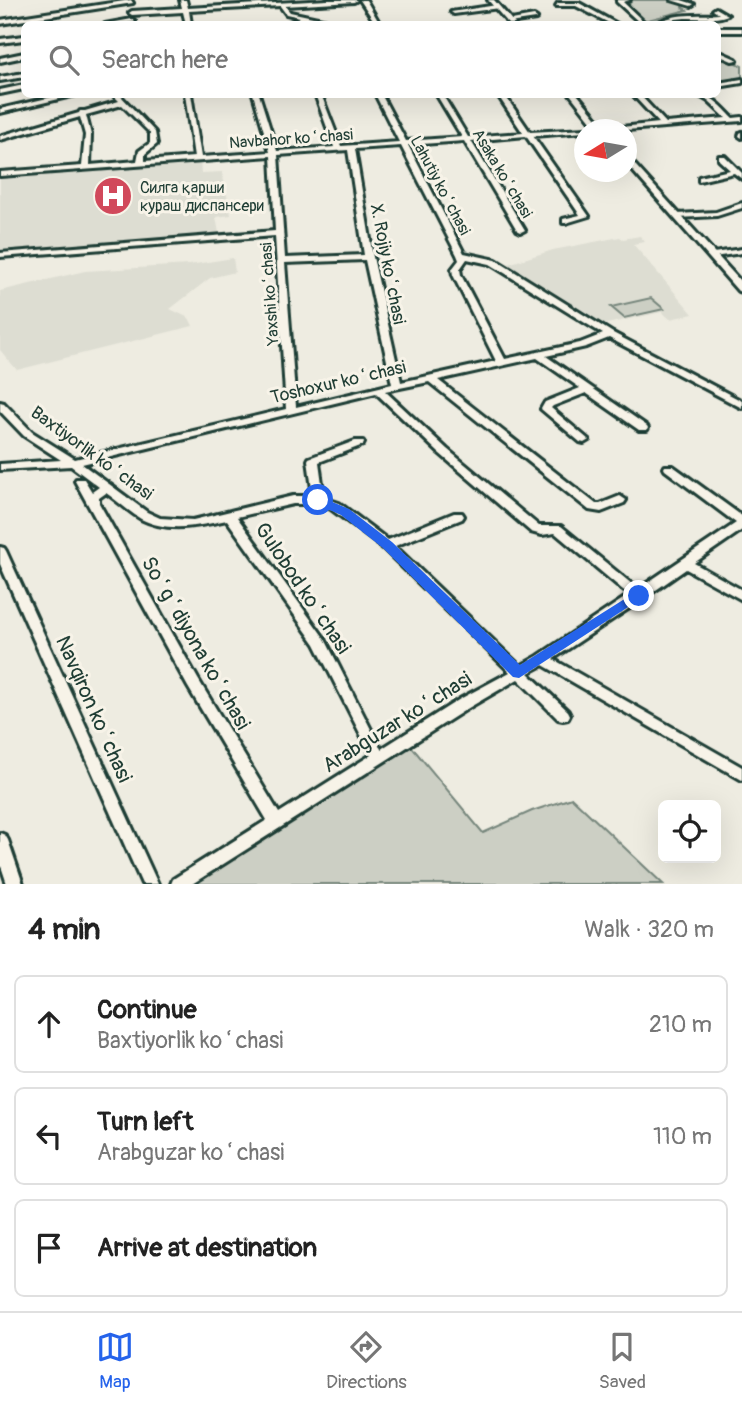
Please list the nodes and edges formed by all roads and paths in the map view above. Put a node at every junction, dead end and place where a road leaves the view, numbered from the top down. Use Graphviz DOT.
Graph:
graph roads {
  1 [pos="183,0"];
  2 [pos="354,0"];
  3 [pos="363,0"];
  4 [pos="491,0"];
  5 [pos="627,0"];
  6 [pos="674,0"];
  7 [pos="131,1"];
  8 [pos="615,1"];
  9 [pos="281,4"];
  10 [pos="691,4"];
  11 [pos="558,5"];
  12 [pos="236,7"];
  13 [pos="497,7"];
  14 [pos="185,10"];
  15 [pos="716,10"];
  16 [pos="454,12"];
  17 [pos="132,13"];
  18 [pos="307,16"];
  19 [pos="534,18"];
  20 [pos="132,21"];
  21 [pos="188,21"];
  22 [pos="295,21"];
  23 [pos="326,21"];
  24 [pos="376,21"];
  25 [pos="508,21"];
  26 [pos="520,21"];
  27 [pos="609,21"];
  28 [pos="640,21"];
  29 [pos="669,21"];
  30 [pos="0,22"];
  31 [pos="721,30"];
  32 [pos="731,30"];
  33 [pos="742,30"];
  34 [pos="21,38"];
  35 [pos="742,38"];
  36 [pos="0,41"];
  37 [pos="721,54"];
  38 [pos="21,56"];
  39 [pos="0,60"];
  40 [pos="733,60"];
  41 [pos="21,76"];
  42 [pos="0,79"];
  43 [pos="742,81"];
  44 [pos="721,84"];
  45 [pos="21,88"];
  46 [pos="0,92"];
  47 [pos="59,98"];
  48 [pos="120,98"];
  49 [pos="189,98"];
  50 [pos="257,98"];
  51 [pos="319,98"];
  52 [pos="380,98"];
  53 [pos="441,98"];
  54 [pos="503,98"];
  55 [pos="576,98"];
  56 [pos="639,98"];
  57 [pos="706,98"];
  58 [pos="124,102"];
  59 [pos="0,111"];
  60 [pos="82,112"];
  61 [pos="742,118"];
  62 [pos="594,119"];
  63 [pos="731,119"];
  64 [pos="664,125"];
  65 [pos="637,127"];
  66 [pos="574,131"];
  67 [pos="528,135"];
  68 [pos="0,138"];
  69 [pos="467,139"];
  70 [pos="403,143"];
  71 [pos="351,147"];
  72 [pos="338,148"];
  73 [pos="274,153"];
  74 [pos="722,158"];
  75 [pos="198,159"];
  76 [pos="141,163"];
  77 [pos="86,167"];
  78 [pos="637,170"];
  79 [pos="734,171"];
  80 [pos="0,174"];
  81 [pos="742,177"];
  82 [pos="702,179"];
  83 [pos="742,205"];
  84 [pos="677,216"];
  85 [pos="566,221"];
  86 [pos="521,230"];
  87 [pos="279,233"];
  88 [pos="742,251"];
  89 [pos="0,255"];
  90 [pos="461,255"];
  91 [pos="713,255"];
  92 [pos="369,257"];
  93 [pos="281,261"];
  94 [pos="742,289"];
  95 [pos="610,335"];
  96 [pos="538,355"];
  97 [pos="502,363"];
  98 [pos="431,379"];
  99 [pos="397,386"];
  100 [pos="587,389"];
  101 [pos="378,390"];
  102 [pos="0,405"];
  103 [pos="742,405"];
  104 [pos="291,411"];
  105 [pos="643,428"];
  106 [pos="584,440"];
  107 [pos="359,443"];
  108 [pos="73,463"];
  109 [pos="0,467"];
  110 [pos="669,468"];
  111 [pos="80,481"];
  112 [pos="107,486"];
  113 [pos="318,500"];
  114 [pos="620,500"];
  115 [pos="93,503"];
  116 [pos="230,516"];
  117 [pos="458,516"];
  118 [pos="742,523"];
  119 [pos="387,545"];
  120 [pos="0,551"];
  121 [pos="685,563"];
  122 [pos="639,596"];
  123 [pos="742,596"];
  124 [pos="542,659"];
  125 [pos="519,673"];
  126 [pos="563,715"];
  127 [pos="379,758"];
  128 [pos="742,774"];
  129 [pos="276,822"];
  130 [pos="0,840"];
  131 [pos="15,884"];
  132 [pos="150,884"];
  133 [pos="179,884"];
  1 -- 14 [label="street"];
  2 -- 9 [label="street"];
  3 -- 24 [label="street"];
  4 -- 13 [label="main road"];
  5 -- 8 [label="street"];
  6 -- 10 [label="street"];
  7 -- 17 [label="street"];
  7 -- 30 [label="street"];
  8 -- 28 [label="street"];
  9 -- 12 [label="street"];
  9 -- 18 [label="street"];
  11 -- 27 [label="street"];
  12 -- 14 [label="street"];
  13 -- 16 [label="street"];
  13 -- 25 [label="main road"];
  14 -- 17 [label="street"];
  14 -- 21 [label="street"];
  15 -- 29 [label="street"];
  17 -- 20 [label="street"];
  18 -- 22 [label="street"];
  18 -- 23 [label="street"];
  19 -- 26 [label="street"];
  31 -- 32 [label="street"];
  32 -- 33 [label="street"];
  32 -- 35 [label="street"];
  34 -- 36 [label="street"];
  37 -- 40 [label="street"];
  38 -- 39 [label="street"];
  41 -- 42 [label="street"];
  43 -- 44 [label="street"];
  45 -- 46 [label="street"];
  47 -- 59 [label="main road"];
  48 -- 58 [label="street"];
  49 -- 75 [label="street"];
  50 -- 73 [label="street, Yaxshi koʻchasi"];
  51 -- 72 [label="street"];
  52 -- 70 [label="street, Lahutiy koʻchasi"];
  53 -- 69 [label="street, Asaka koʻchasi"];
  54 -- 67 [label="street"];
  55 -- 62 [label="main road"];
  56 -- 64 [label="street"];
  57 -- 63 [label="street"];
  58 -- 60 [label="street"];
  58 -- 76 [label="street"];
  60 -- 68 [label="street"];
  60 -- 77 [label="street"];
  61 -- 63 [label="street"];
  63 -- 64 [label="street"];
  64 -- 65 [label="street"];
  66 -- 67 [label="street, Navbahor koʻchasi"];
  67 -- 69 [label="street, Navbahor koʻchasi"];
  67 -- 85 [label="street"];
  69 -- 70 [label="street, Navbahor koʻchasi"];
  69 -- 86 [label="street, Asaka koʻchasi"];
  70 -- 71 [label="street, Navbahor koʻchasi"];
  70 -- 90 [label="street, Lahutiy koʻchasi"];
  71 -- 72 [label="street, Navbahor koʻchasi"];
  71 -- 92 [label="street, X. Rojiy koʻchasi"];
  72 -- 73 [label="street, Navbahor koʻchasi"];
  73 -- 75 [label="street, Navbahor koʻchasi"];
  73 -- 87 [label="street, Yaxshi koʻchasi"];
  74 -- 79 [label="street"];
  75 -- 76 [label="street, Navbahor koʻchasi"];
  76 -- 77 [label="street, Navbahor koʻchasi"];
  77 -- 80 [label="street, Navbahor koʻchasi"];
  78 -- 84 [label="main road"];
  79 -- 81 [label="street"];
  79 -- 82 [label="street"];
  83 -- 84 [label="street"];
  84 -- 91 [label="main road"];
  87 -- 89 [label="street"];
  87 -- 93 [label="street, Yaxshi koʻchasi"];
  88 -- 91 [label="street"];
  90 -- 95 [label="street"];
  90 -- 97 [label="street, Lahutiy koʻchasi"];
  91 -- 94 [label="main road"];
  92 -- 93 [label="street"];
  92 -- 99 [label="street, X. Rojiy koʻchasi"];
  93 -- 104 [label="street, Yaxshi koʻchasi"];
  95 -- 96 [label="street, Toshoxur koʻchasi"];
  95 -- 103 [label="street"];
  96 -- 97 [label="street, Toshoxur koʻchasi"];
  96 -- 100 [label="street"];
  97 -- 98 [label="street, Toshoxur koʻchasi"];
  98 -- 99 [label="street, Toshoxur koʻchasi"];
  98 -- 114 [label="street"];
  99 -- 101 [label="street, Toshoxur koʻchasi"];
  100 -- 105 [label="street"];
  100 -- 106 [label="street"];
  101 -- 104 [label="street, Toshoxur koʻchasi"];
  101 -- 122 [label="street"];
  102 -- 108 [label="street, Baxtiyorlik koʻchasi"];
  104 -- 108 [label="street, Toshoxur koʻchasi"];
  107 -- 113 [label="street"];
  108 -- 109 [label="street, Toshoxur koʻchasi"];
  108 -- 112 [label="street, Baxtiyorlik koʻchasi"];
  110 -- 118 [label="street"];
  111 -- 115 [label="street, Soʻgʻdiyona koʻchasi"];
  112 -- 115 [label="street"];
  112 -- 116 [label="street, Baxtiyorlik koʻchasi"];
  113 -- 116 [label="street, Baxtiyorlik koʻchasi"];
  113 -- 119 [label="street, Baxtiyorlik koʻchasi"];
  115 -- 129 [label="street, Soʻgʻdiyona koʻchasi"];
  116 -- 127 [label="street, Gulobod koʻchasi"];
  117 -- 119 [label="street"];
  118 -- 121 [label="street, Arabguzar koʻchasi"];
  119 -- 125 [label="street, Baxtiyorlik koʻchasi"];
  120 -- 132 [label="street, Navqiron koʻchasi"];
  121 -- 122 [label="street, Arabguzar koʻchasi"];
  121 -- 123 [label="street"];
  122 -- 124 [label="street, Arabguzar koʻchasi"];
  124 -- 125 [label="street, Arabguzar koʻchasi"];
  124 -- 128 [label="street"];
  125 -- 126 [label="street, Baxtiyorlik koʻchasi"];
  125 -- 127 [label="street, Arabguzar koʻchasi"];
  127 -- 129 [label="street, Arabguzar koʻchasi"];
  129 -- 133 [label="street, Arabguzar koʻchasi"];
  130 -- 131 [label="street"];
}
